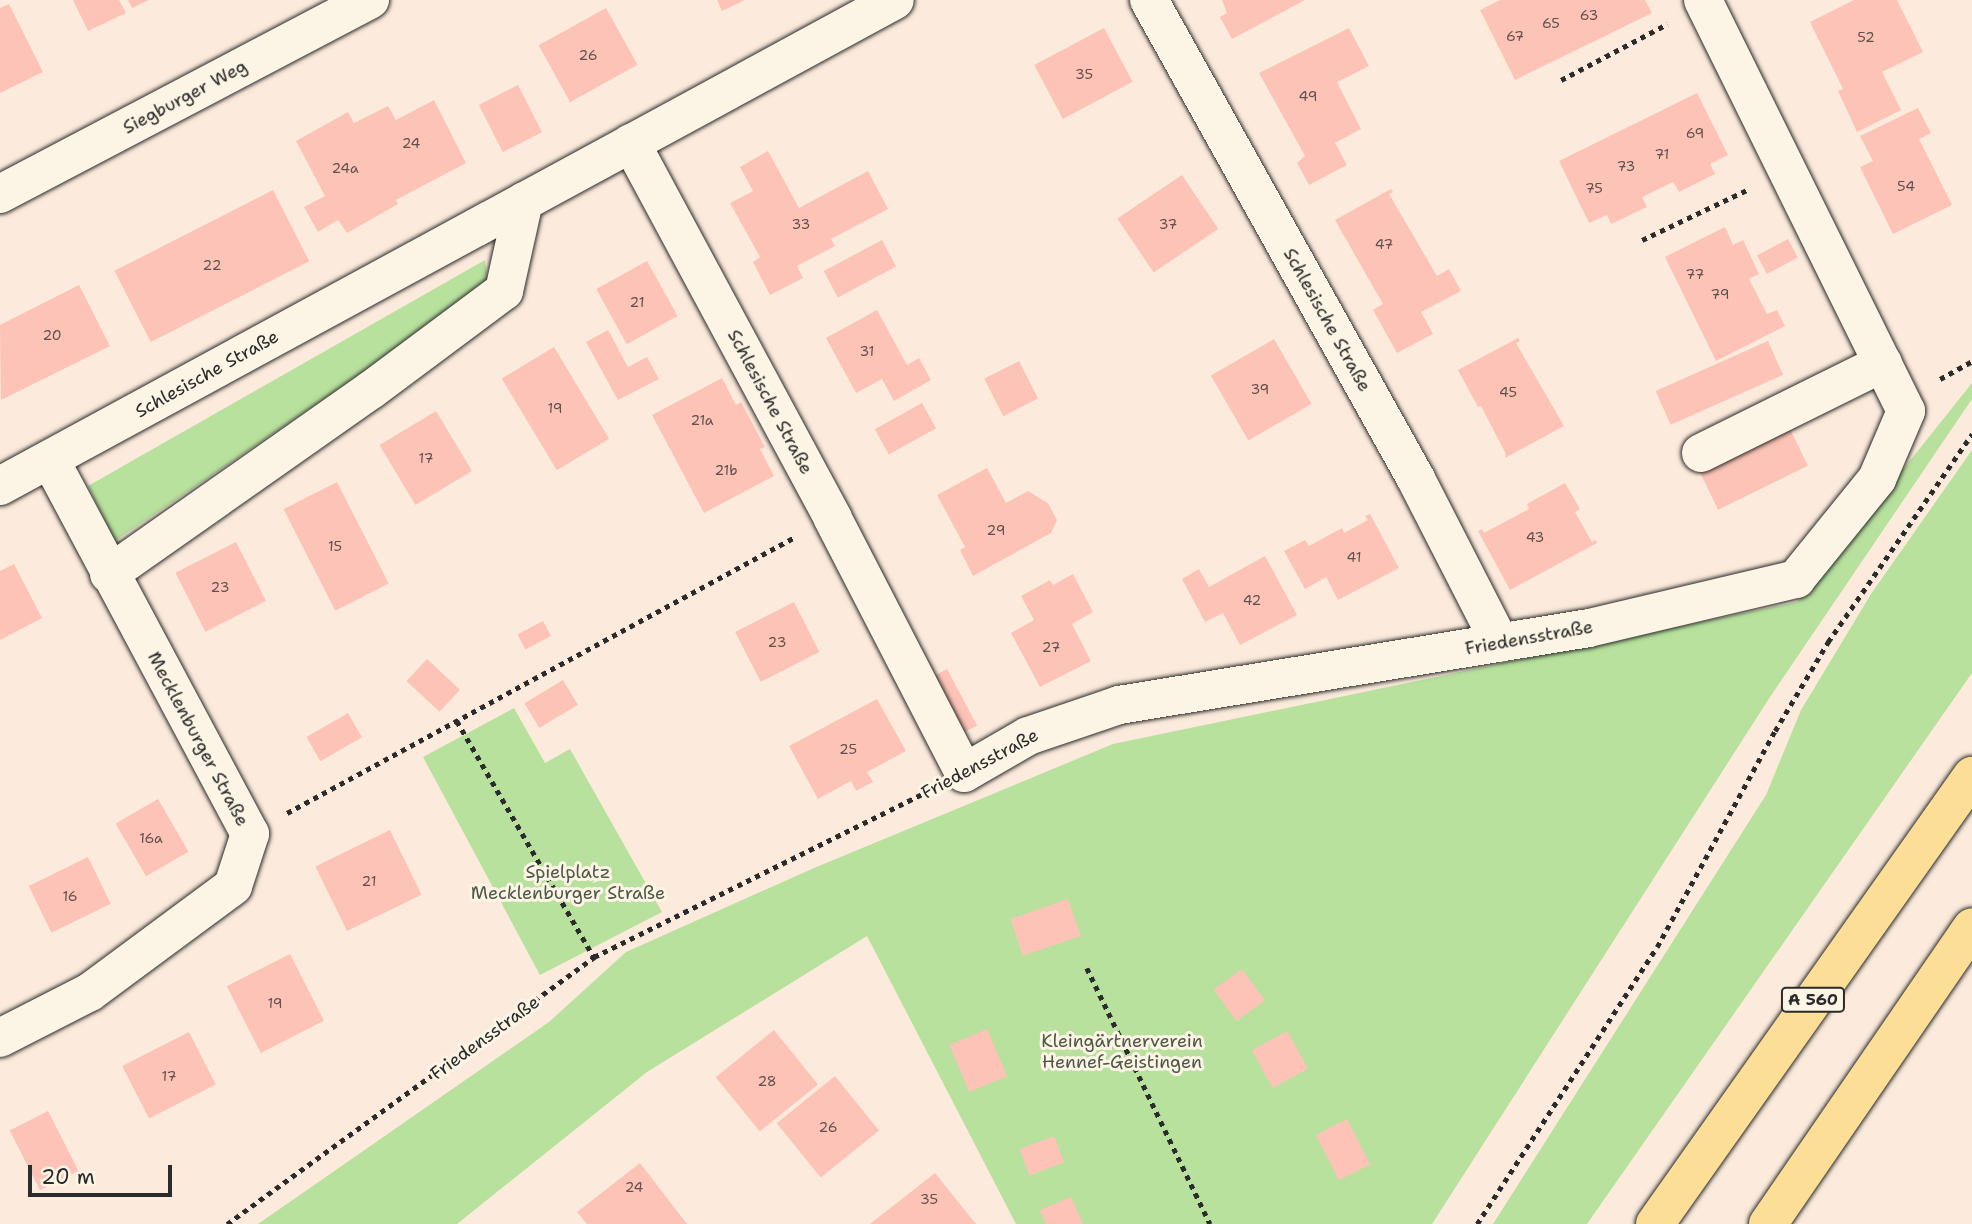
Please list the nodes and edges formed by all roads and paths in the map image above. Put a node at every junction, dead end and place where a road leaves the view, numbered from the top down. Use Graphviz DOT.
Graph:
graph roads {
  1 [pos="370,0"];
  2 [pos="895,0"];
  3 [pos="1149,0"];
  4 [pos="1704,2"];
  5 [pos="1561,80"];
  6 [pos="631,143"];
  7 [pos="1788,171"];
  8 [pos="0,194"];
  9 [pos="524,201"];
  10 [pos="1642,240"];
  11 [pos="1883,363"];
  12 [pos="1972,434"];
  13 [pos="1701,453"];
  14 [pos="51,460"];
  15 [pos="0,486"];
  16 [pos="832,517"];
  17 [pos="109,573"];
  18 [pos="1500,643"];
  19 [pos="457,722"];
  20 [pos="964,774"];
  21 [pos="1972,776"];
  22 [pos="250,834"];
  23 [pos="1972,927"];
  24 [pos="594,957"];
  25 [pos="1087,968"];
  26 [pos="0,1038"];
  27 [pos="227,1224"];
  28 [pos="1210,1224"];
  29 [pos="1477,1224"];
  30 [pos="1655,1224"];
  31 [pos="1768,1224"];
  1 -- 8 [label="street, Siegburger Weg"];
  2 -- 6 [label="street, Schlesische Straße"];
  3 -- 18 [label="street, Schlesische Straße"];
  4 -- 5 [label="path"];
  4 -- 7 [label="street"];
  6 -- 9 [label="street, Schlesische Straße"];
  6 -- 16 [label="street, Schlesische Straße"];
  7 -- 10 [label="path"];
  7 -- 11 [label="street"];
  9 -- 14 [label="street, Schlesische Straße"];
  9 -- 17 [label="street"];
  11 -- 13 [label="street"];
  11 -- 18 [label="street, Friedensstraße"];
  12 -- 29 [label="path"];
  14 -- 15 [label="street, Schlesische Straße"];
  14 -- 17 [label="street, Mecklenburger Straße"];
  16 -- 19 [label="path"];
  16 -- 20 [label="street, Schlesische Straße"];
  17 -- 22 [label="street, Mecklenburger Straße"];
  18 -- 20 [label="street, Friedensstraße"];
  19 -- 22 [label="path"];
  19 -- 24 [label="path"];
  20 -- 24 [label="path, Friedensstraße"];
  21 -- 30 [label="highway, A 560"];
  22 -- 26 [label="street, Mecklenburger Straße"];
  23 -- 31 [label="highway"];
  24 -- 27 [label="path, Friedensstraße"];
  25 -- 28 [label="path"];
}
